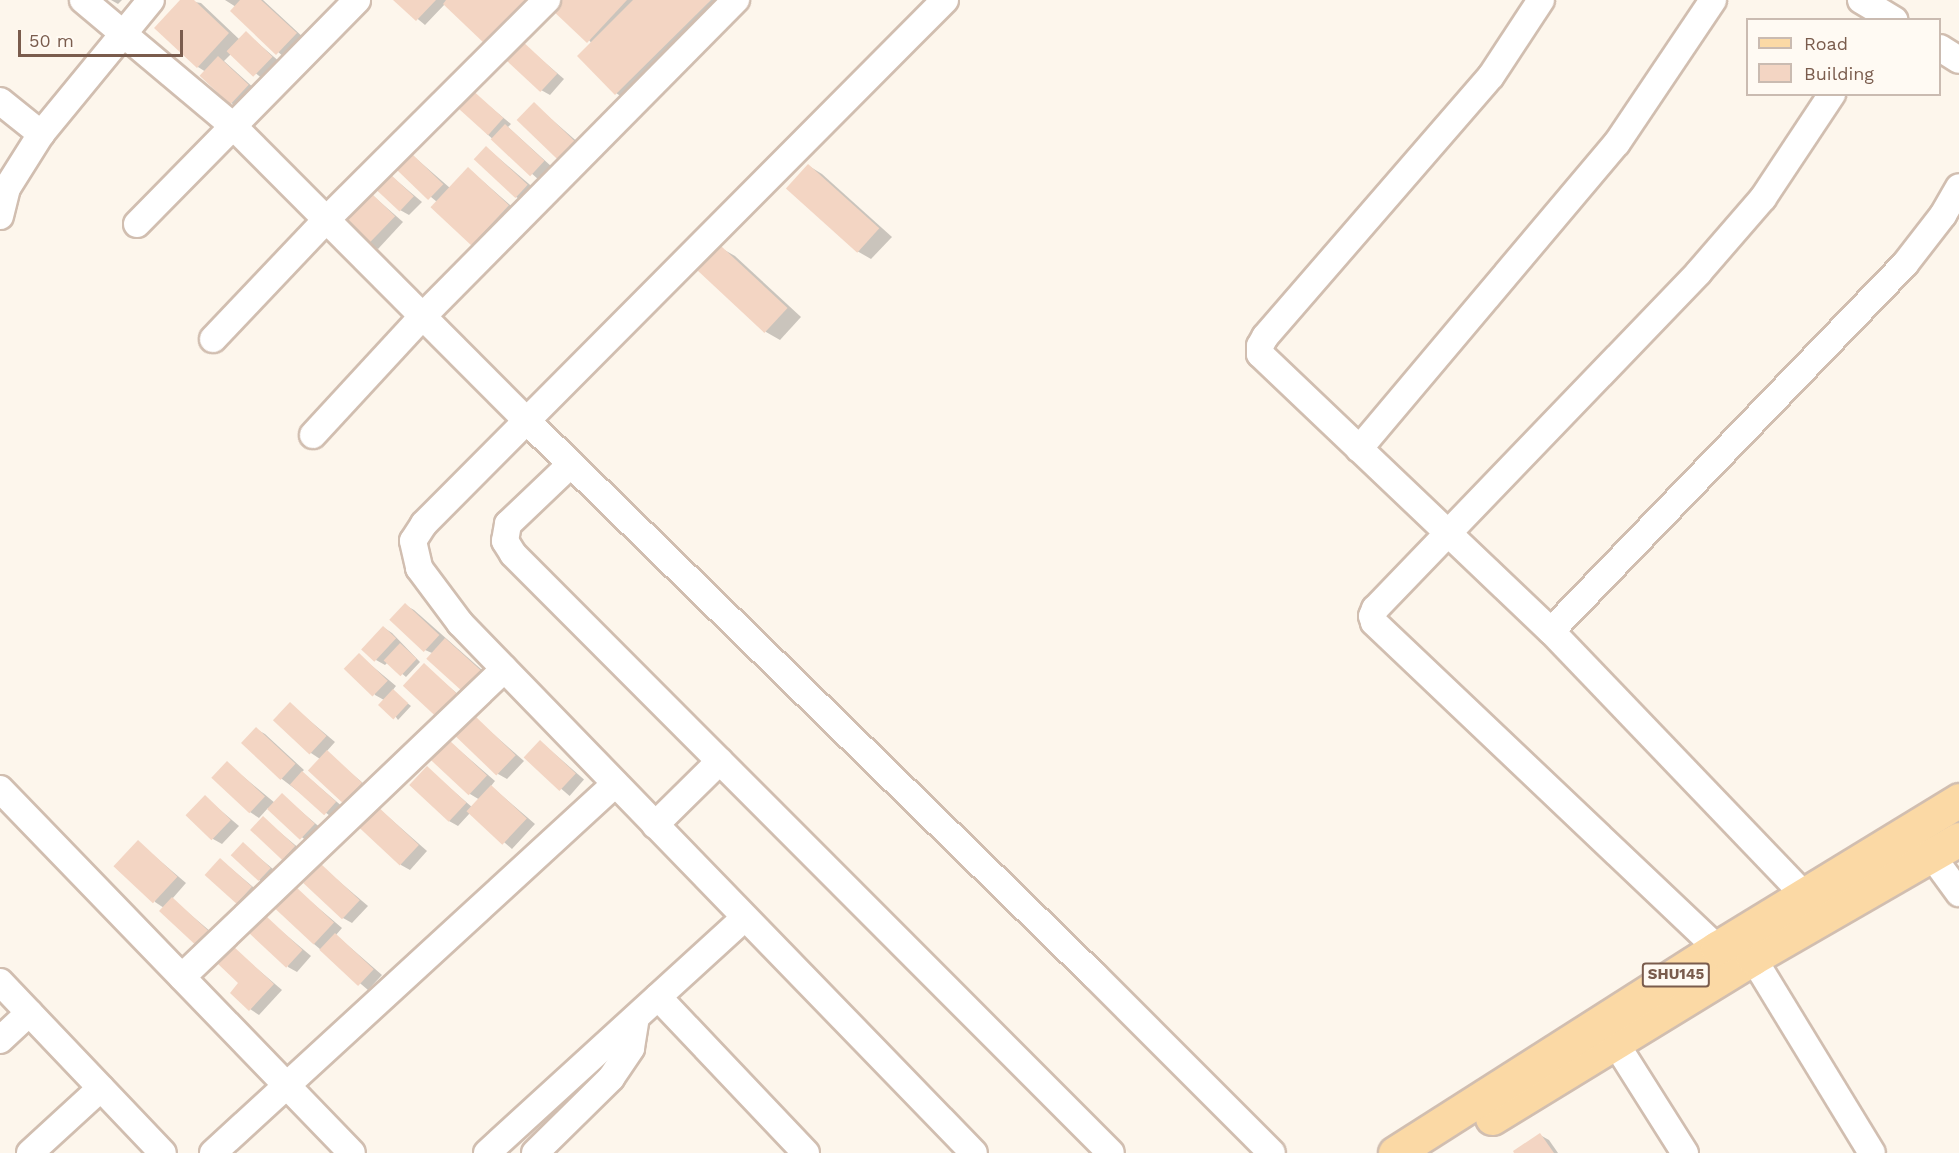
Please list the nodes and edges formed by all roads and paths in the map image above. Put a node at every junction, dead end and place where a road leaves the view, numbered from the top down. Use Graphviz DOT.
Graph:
graph roads {
  1 [pos="83,0"];
  2 [pos="151,0"];
  3 [pos="357,0"];
  4 [pos="547,0"];
  5 [pos="736,0"];
  6 [pos="945,0"];
  7 [pos="1541,0"];
  8 [pos="1713,0"];
  9 [pos="1861,0"];
  10 [pos="1888,13"];
  11 [pos="125,33"];
  12 [pos="1941,49"];
  13 [pos="1959,60"];
  14 [pos="1831,96"];
  15 [pos="0,101"];
  16 [pos="232,126"];
  17 [pos="41,134"];
  18 [pos="1959,188"];
  19 [pos="0,216"];
  20 [pos="326,220"];
  21 [pos="137,224"];
  22 [pos="423,316"];
  23 [pos="213,339"];
  24 [pos="527,421"];
  25 [pos="313,435"];
  26 [pos="1359,448"];
  27 [pos="571,464"];
  28 [pos="1449,534"];
  29 [pos="1551,631"];
  30 [pos="504,669"];
  31 [pos="720,760"];
  32 [pos="615,784"];
  33 [pos="0,789"];
  34 [pos="1959,800"];
  35 [pos="655,825"];
  36 [pos="1959,839"];
  37 [pos="1932,856"];
  38 [pos="1959,893"];
  39 [pos="1804,895"];
  40 [pos="744,918"];
  41 [pos="1717,948"];
  42 [pos="1753,958"];
  43 [pos="182,977"];
  44 [pos="0,982"];
  45 [pos="658,998"];
  46 [pos="29,1013"];
  47 [pos="636,1018"];
  48 [pos="0,1040"];
  49 [pos="1616,1044"];
  50 [pos="286,1085"];
  51 [pos="101,1088"];
  52 [pos="30,1153"];
  53 [pos="163,1153"];
  54 [pos="213,1153"];
  55 [pos="352,1153"];
  56 [pos="487,1153"];
  57 [pos="535,1153"];
  58 [pos="806,1153"];
  59 [pos="974,1153"];
  60 [pos="1112,1153"];
  61 [pos="1272,1153"];
  62 [pos="1395,1153"];
  63 [pos="1433,1153"];
  64 [pos="1685,1153"];
  65 [pos="1872,1153"];
  1 -- 11 [label="street"];
  2 -- 11 [label="street"];
  3 -- 16 [label="street"];
  4 -- 20 [label="street"];
  5 -- 22 [label="street"];
  6 -- 24 [label="street"];
  7 -- 26 [label="street"];
  8 -- 26 [label="street"];
  9 -- 10 [label="street"];
  11 -- 16 [label="street"];
  11 -- 17 [label="street"];
  12 -- 13 [label="street"];
  14 -- 28 [label="street"];
  15 -- 17 [label="street"];
  16 -- 20 [label="street"];
  16 -- 21 [label="street"];
  17 -- 19 [label="street"];
  18 -- 29 [label="street"];
  20 -- 22 [label="street"];
  20 -- 23 [label="street"];
  22 -- 24 [label="street"];
  22 -- 25 [label="street"];
  24 -- 27 [label="street"];
  24 -- 30 [label="street"];
  26 -- 28 [label="street"];
  27 -- 31 [label="street"];
  27 -- 61 [label="street"];
  28 -- 29 [label="street"];
  28 -- 41 [label="street"];
  29 -- 39 [label="street"];
  30 -- 32 [label="street"];
  30 -- 43 [label="street"];
  31 -- 35 [label="street"];
  31 -- 60 [label="street"];
  32 -- 35 [label="street"];
  32 -- 50 [label="street"];
  33 -- 43 [label="street"];
  34 -- 39 [label="main road, SHU145"];
  35 -- 40 [label="street"];
  36 -- 37 [label="main road"];
  37 -- 38 [label="street"];
  37 -- 42 [label="main road"];
  39 -- 41 [label="main road, SHU145"];
  40 -- 45 [label="street"];
  40 -- 59 [label="street"];
  41 -- 62 [label="main road, SHU145"];
  42 -- 49 [label="main road"];
  42 -- 65 [label="street"];
  43 -- 50 [label="street"];
  44 -- 46 [label="street"];
  45 -- 47 [label="street"];
  45 -- 58 [label="street"];
  46 -- 48 [label="street"];
  46 -- 51 [label="street"];
  47 -- 56 [label="street"];
  47 -- 57 [label="street"];
  49 -- 63 [label="main road"];
  49 -- 64 [label="street"];
  50 -- 54 [label="street"];
  50 -- 55 [label="street"];
  51 -- 52 [label="street"];
  51 -- 53 [label="street"];
}
